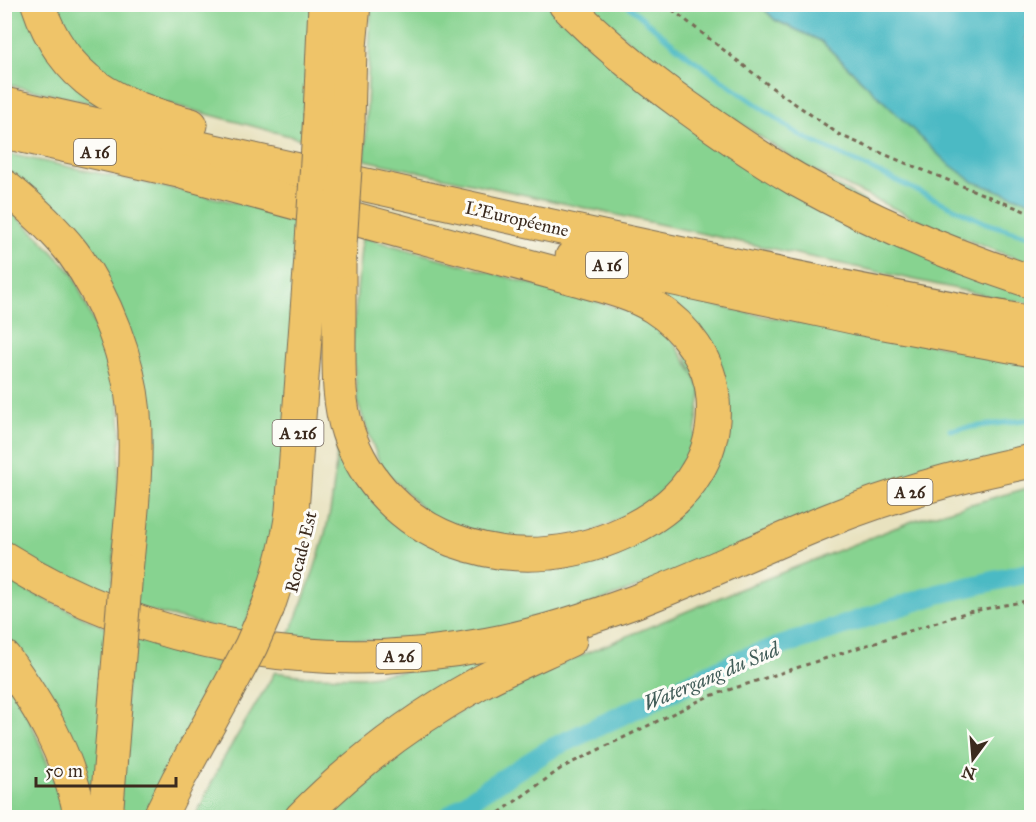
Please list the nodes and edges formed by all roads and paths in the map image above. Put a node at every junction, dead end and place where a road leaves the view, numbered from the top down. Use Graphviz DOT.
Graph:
graph roads {
  1 [pos="38,4"];
  2 [pos="325,4"];
  3 [pos="347,4"];
  4 [pos="354,4"];
  5 [pos="565,4"];
  6 [pos="665,4"];
  7 [pos="350,47"];
  8 [pos="4,104"];
  9 [pos="334,118"];
  10 [pos="4,132"];
  11 [pos="185,173"];
  12 [pos="4,186"];
  13 [pos="1032,214"];
  14 [pos="571,231"];
  15 [pos="325,259"];
  16 [pos="1032,282"];
  17 [pos="1032,323"];
  18 [pos="1032,350"];
  19 [pos="1032,461"];
  20 [pos="792,536"];
  21 [pos="4,558"];
  22 [pos="1032,600"];
  23 [pos="4,657"];
  24 [pos="236,692"];
  25 [pos="81,818"];
  26 [pos="106,818"];
  27 [pos="159,818"];
  28 [pos="178,818"];
  29 [pos="301,818"];
  30 [pos="492,818"];
  1 -- 14 [label="highway"];
  2 -- 9 [label="highway"];
  3 -- 7 [label="highway"];
  4 -- 7 [label="highway"];
  5 -- 16 [label="highway"];
  6 -- 13 [label="path"];
  7 -- 9 [label="highway, A 216"];
  8 -- 14 [label="highway, L'Européenne / A 16"];
  9 -- 15 [label="highway, A 216, bridge"];
  9 -- 15 [label="highway, A 216, bridge"];
  10 -- 11 [label="highway, L'Européenne / A 16"];
  11 -- 15 [label="highway"];
  11 -- 18 [label="highway, L'Européenne / A 16"];
  12 -- 26 [label="highway, bridge"];
  14 -- 17 [label="highway, L'Européenne / A 16"];
  15 -- 24 [label="highway, Rocade Est / A 216"];
  19 -- 20 [label="highway, A 26"];
  20 -- 21 [label="highway, A 26"];
  20 -- 29 [label="highway"];
  22 -- 30 [label="path"];
  23 -- 25 [label="highway"];
  24 -- 27 [label="highway, A 216"];
  24 -- 28 [label="highway, Rocade Est / A 216"];
}
